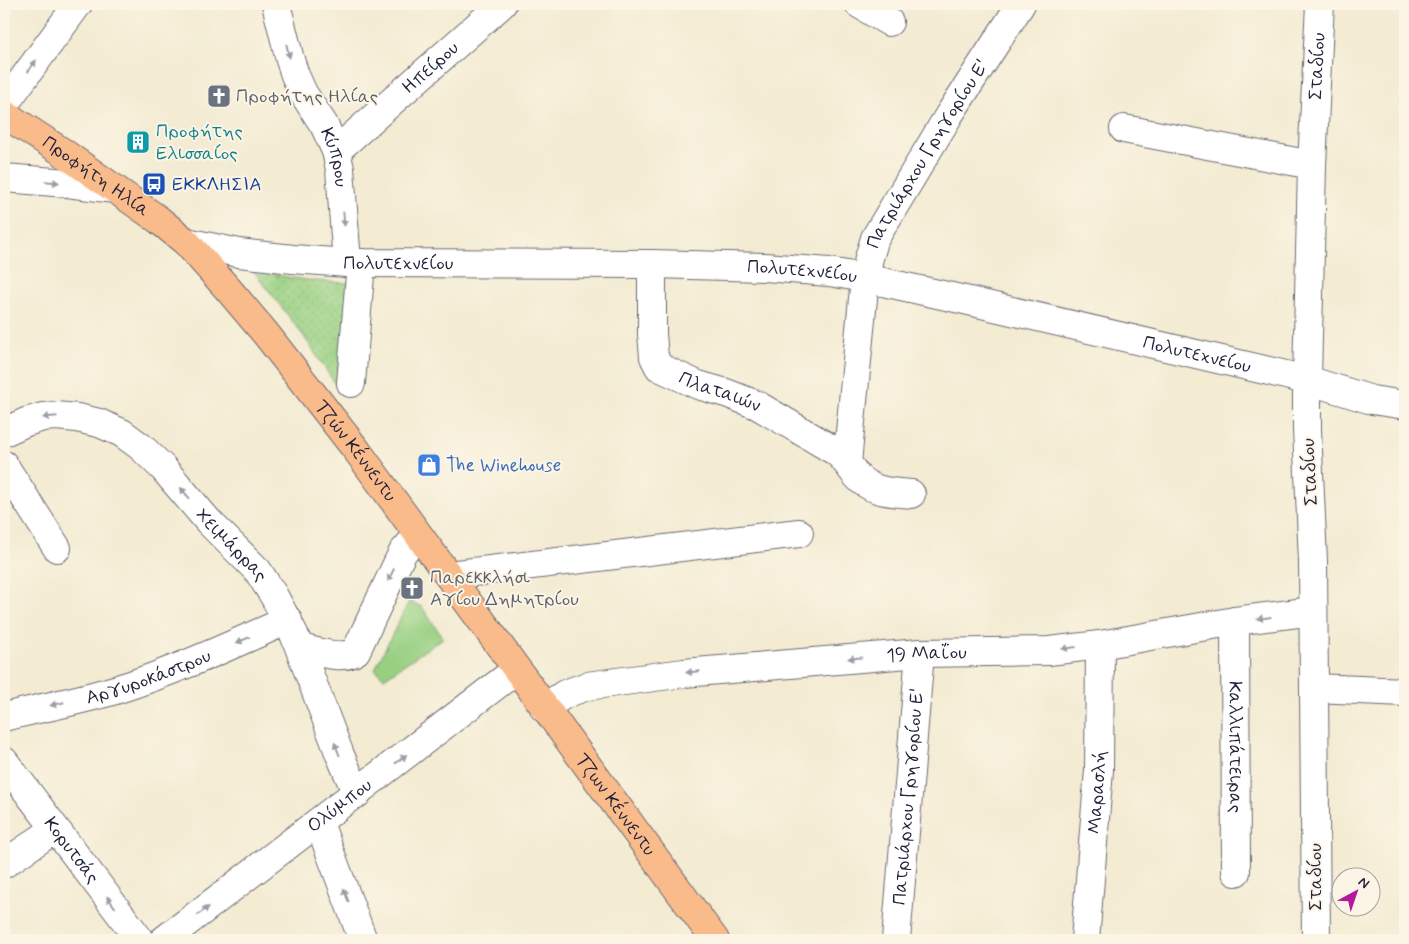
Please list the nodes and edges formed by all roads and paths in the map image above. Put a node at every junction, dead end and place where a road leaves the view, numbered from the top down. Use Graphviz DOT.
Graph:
graph roads {
  1 [pos="78,4"];
  2 [pos="276,4"];
  3 [pos="502,4"];
  4 [pos="859,4"];
  5 [pos="1021,4"];
  6 [pos="1320,4"];
  7 [pos="889,22"];
  8 [pos="4,106"];
  9 [pos="4,114"];
  10 [pos="1124,129"];
  11 [pos="336,150"];
  12 [pos="1312,165"];
  13 [pos="4,178"];
  14 [pos="115,189"];
  15 [pos="186,242"];
  16 [pos="353,263"];
  17 [pos="652,264"];
  18 [pos="865,278"];
  19 [pos="1307,380"];
  20 [pos="351,383"];
  21 [pos="1405,405"];
  22 [pos="4,432"];
  23 [pos="4,465"];
  24 [pos="854,471"];
  25 [pos="911,494"];
  26 [pos="800,533"];
  27 [pos="418,535"];
  28 [pos="57,548"];
  29 [pos="448,575"];
  30 [pos="1313,611"];
  31 [pos="288,620"];
  32 [pos="1235,621"];
  33 [pos="1100,645"];
  34 [pos="300,648"];
  35 [pos="920,652"];
  36 [pos="516,670"];
  37 [pos="1314,688"];
  38 [pos="1405,692"];
  39 [pos="544,708"];
  40 [pos="4,717"];
  41 [pos="4,761"];
  42 [pos="357,794"];
  43 [pos="319,823"];
  44 [pos="55,829"];
  45 [pos="4,864"];
  46 [pos="1236,872"];
  47 [pos="140,940"];
  48 [pos="164,940"];
  49 [pos="363,940"];
  50 [pos="715,940"];
  51 [pos="896,940"];
  52 [pos="1085,940"];
  53 [pos="1316,940"];
  8 -- 1 [label="street, one-way"];
  2 -- 11 [label="street, Κύπρου, one-way"];
  3 -- 11 [label="street, Ηπείρου"];
  4 -- 7 [label="street"];
  5 -- 18 [label="street, Πατριάρχου Γρηγορίου Ε'"];
  6 -- 12 [label="street, Σταδίου"];
  9 -- 14 [label="main road, Προφήτη Ηλία"];
  10 -- 12 [label="street"];
  11 -- 16 [label="street, Κύπρου, one-way"];
  12 -- 19 [label="street, Σταδίου"];
  13 -- 14 [label="street, one-way"];
  14 -- 15 [label="main road, Προφήτη Ηλία"];
  15 -- 16 [label="street, Πολυτεχνείου"];
  15 -- 27 [label="main road, Τζών Κέννεντυ"];
  16 -- 17 [label="street, Πολυτεχνείου"];
  16 -- 20 [label="street, Κύπρου"];
  17 -- 18 [label="street, Πολυτεχνείου"];
  17 -- 24 [label="street, Πλαταιών"];
  18 -- 19 [label="street, Πολυτεχνείου"];
  18 -- 24 [label="street, Πατριάρχου Γρηγορίου Ε'"];
  19 -- 21 [label="street, Πολυτεχνείου"];
  19 -- 30 [label="street, Σταδίου"];
  31 -- 22 [label="street, Χειμάρρας, one-way"];
  23 -- 28 [label="street"];
  24 -- 25 [label="street"];
  26 -- 29 [label="street"];
  27 -- 29 [label="main road, Τζών Κέννεντυ"];
  27 -- 34 [label="street, one-way"];
  29 -- 36 [label="main road, Τζών Κέννεντυ"];
  30 -- 32 [label="street, 19 Μαΐου, one-way"];
  30 -- 37 [label="street, Σταδίου"];
  31 -- 34 [label="street, Χειμάρρας"];
  31 -- 40 [label="street, Αργυροκάστρου, one-way"];
  32 -- 33 [label="street, 19 Μαΐου"];
  32 -- 46 [label="street, Καλλιπάτειρας"];
  33 -- 35 [label="street, 19 Μαΐου, one-way"];
  33 -- 52 [label="street, Μαρασλή"];
  42 -- 34 [label="street, Χειμάρρας, one-way"];
  35 -- 39 [label="street, 19 Μαΐου, one-way"];
  35 -- 51 [label="street, Πατριάρχου Γρηγορίου Ε'"];
  36 -- 39 [label="main road, Τζων Κέννεντυ"];
  42 -- 36 [label="street, Ολύμπου, one-way"];
  37 -- 38 [label="street"];
  37 -- 53 [label="street, Σταδίου"];
  39 -- 50 [label="main road, Τζων Κέννεντυ"];
  41 -- 44 [label="street, Κορυτσάς"];
  42 -- 43 [label="street, Ολύμπου"];
  48 -- 43 [label="street, Ολύμπου, one-way"];
  49 -- 43 [label="street, one-way"];
  44 -- 45 [label="street"];
  47 -- 44 [label="street, Κορυτσάς, one-way"];
}
